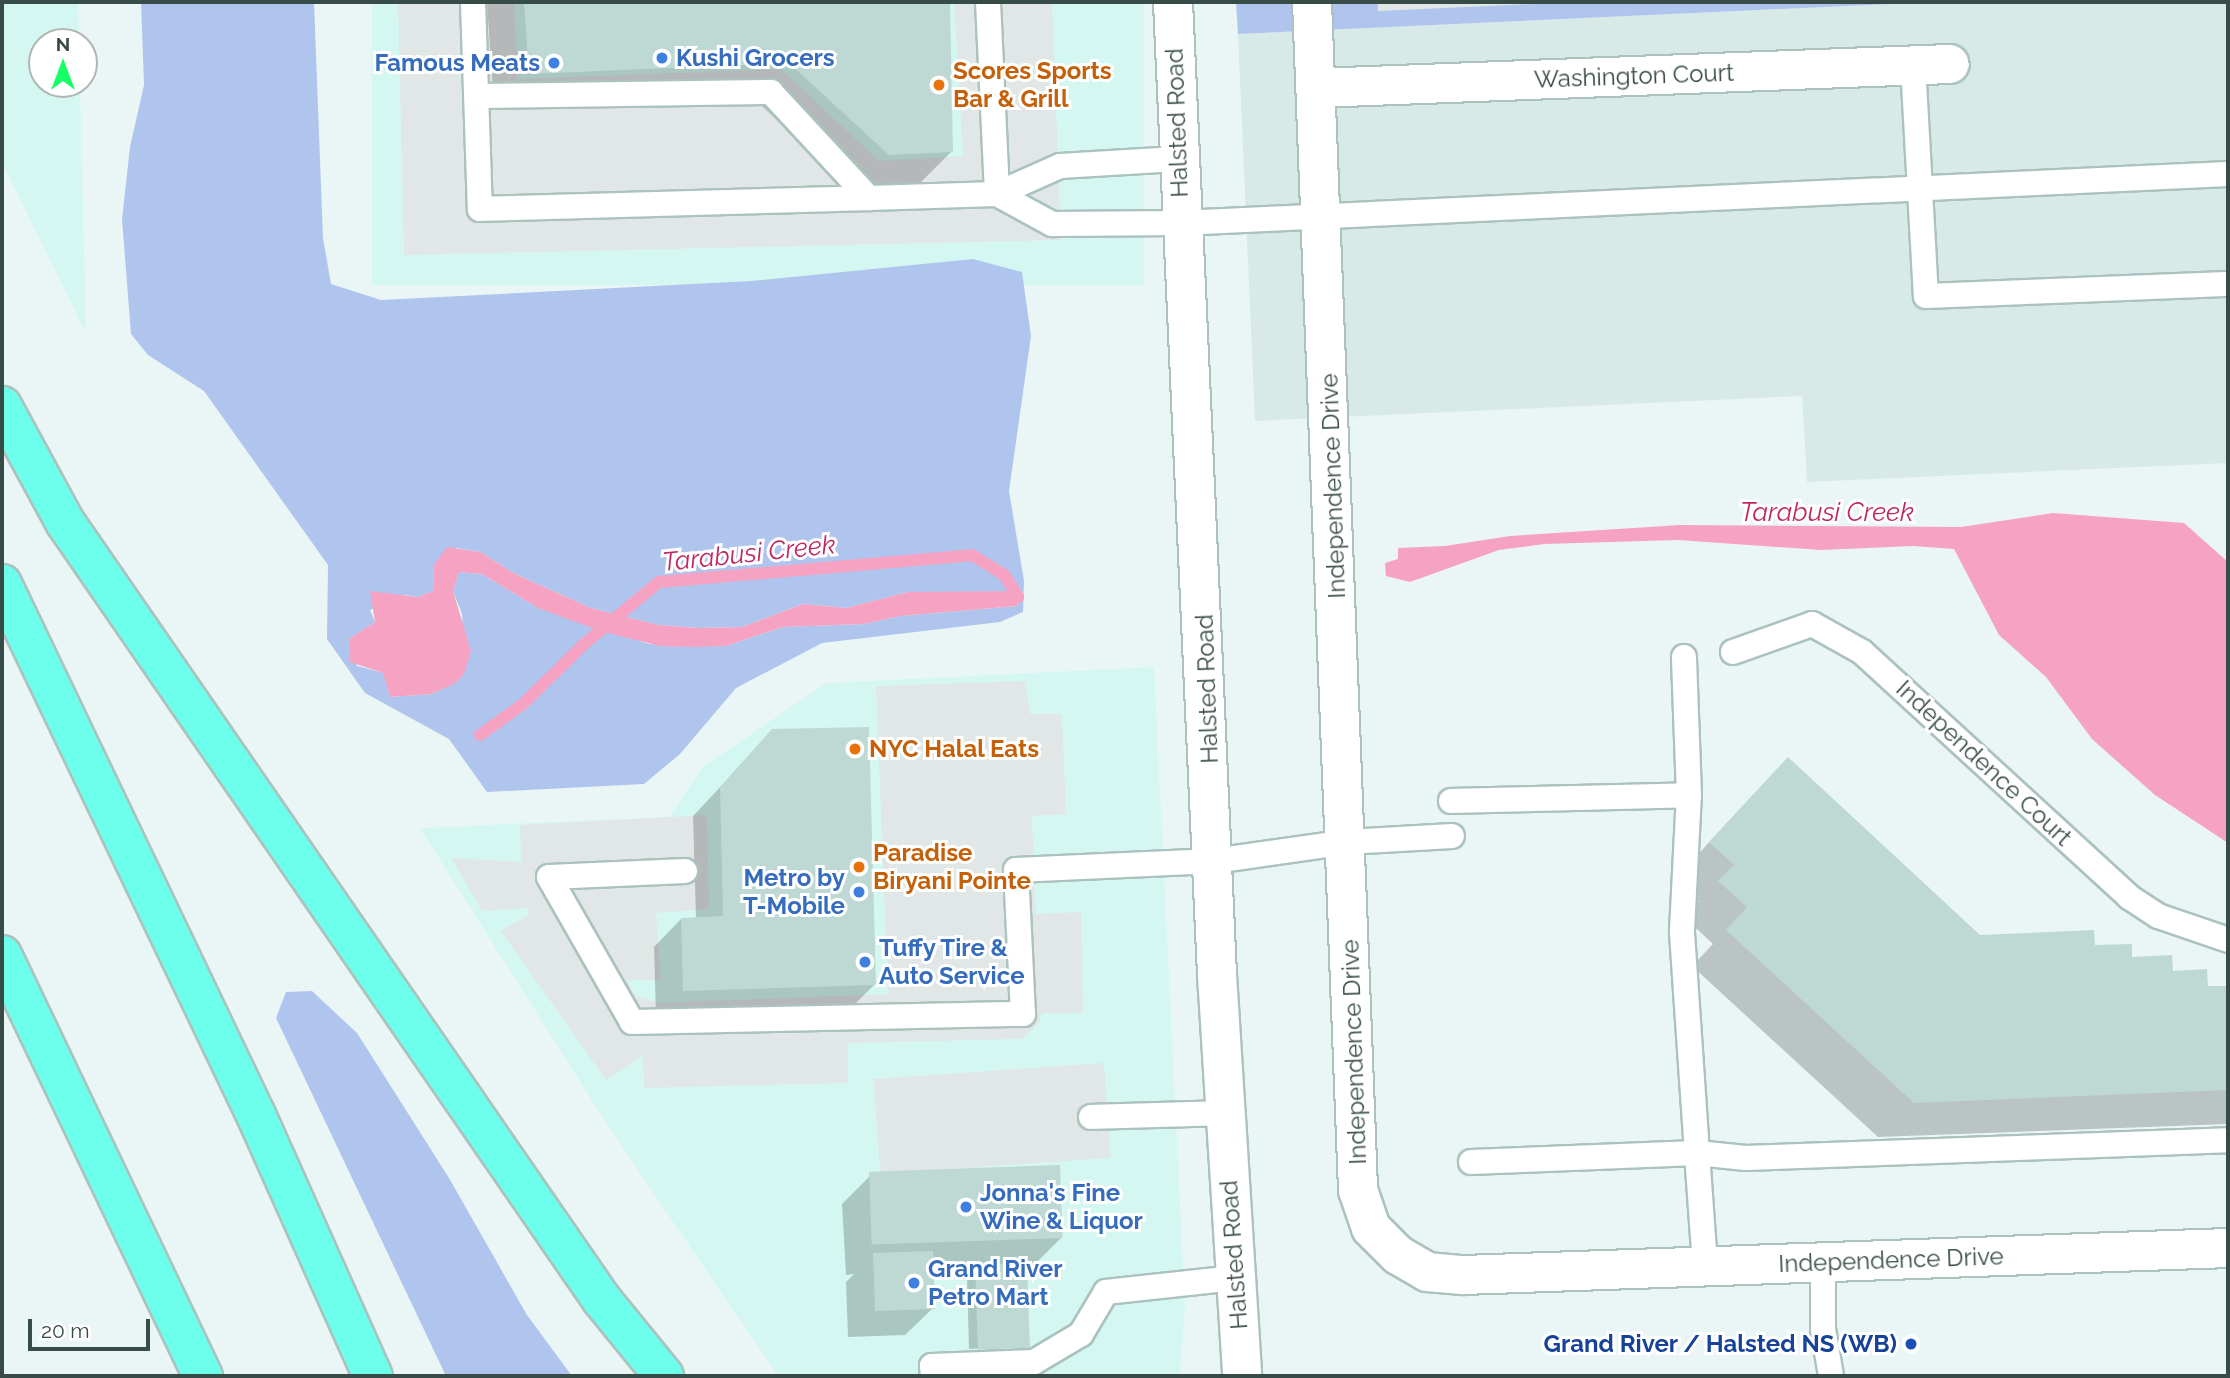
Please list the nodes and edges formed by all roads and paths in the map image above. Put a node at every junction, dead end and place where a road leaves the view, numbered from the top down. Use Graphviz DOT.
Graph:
graph roads {
  1 [pos="473,2"];
  2 [pos="988,2"];
  3 [pos="1173,2"];
  4 [pos="1312,2"];
  5 [pos="1951,64"];
  6 [pos="1913,65"];
  7 [pos="1317,88"];
  8 [pos="477,96"];
  9 [pos="1177,159"];
  10 [pos="2228,174"];
  11 [pos="1920,188"];
  12 [pos="997,194"];
  13 [pos="869,198"];
  14 [pos="1322,216"];
  15 [pos="1180,223"];
  16 [pos="2228,284"];
  17 [pos="2,406"];
  18 [pos="2,584"];
  19 [pos="1732,652"];
  20 [pos="1684,657"];
  21 [pos="1689,794"];
  22 [pos="1451,801"];
  23 [pos="1452,836"];
  24 [pos="1347,842"];
  25 [pos="1214,861"];
  26 [pos="685,871"];
  27 [pos="2228,940"];
  28 [pos="2,955"];
  29 [pos="1224,1113"];
  30 [pos="1091,1118"];
  31 [pos="2228,1140"];
  32 [pos="1697,1153"];
  33 [pos="1471,1162"];
  34 [pos="2228,1248"];
  35 [pos="1823,1263"];
  36 [pos="1705,1265"];
  37 [pos="1234,1278"];
  38 [pos="203,1376"];
  39 [pos="373,1376"];
  40 [pos="664,1376"];
  41 [pos="933,1376"];
  42 [pos="1242,1376"];
  43 [pos="1831,1376"];
  1 -- 8 [label="lane"];
  2 -- 12 [label="lane"];
  3 -- 9 [label="street, Halsted Road"];
  4 -- 7 [label="street, Independence Drive"];
  5 -- 6 [label="street, Washington Court"];
  6 -- 7 [label="street, Washington Court"];
  6 -- 11 [label="lane"];
  7 -- 14 [label="street, Independence Drive"];
  8 -- 13 [label="lane"];
  8 -- 13 [label="lane"];
  9 -- 12 [label="lane"];
  9 -- 15 [label="street, Halsted Road"];
  10 -- 11 [label="lane"];
  11 -- 14 [label="lane"];
  11 -- 16 [label="lane"];
  12 -- 13 [label="lane"];
  12 -- 15 [label="lane"];
  14 -- 15 [label="lane"];
  14 -- 24 [label="street, Independence Drive"];
  15 -- 25 [label="street, Halsted Road"];
  17 -- 40 [label="highway"];
  18 -- 39 [label="highway"];
  19 -- 27 [label="lane, Independence Court"];
  20 -- 21 [label="lane"];
  21 -- 22 [label="lane"];
  21 -- 32 [label="lane"];
  23 -- 24 [label="lane"];
  24 -- 25 [label="lane"];
  24 -- 36 [label="street, Independence Drive"];
  25 -- 26 [label="lane"];
  25 -- 29 [label="street, Halsted Road"];
  28 -- 38 [label="highway"];
  29 -- 30 [label="lane"];
  29 -- 37 [label="street, Halsted Road"];
  31 -- 32 [label="lane"];
  32 -- 33 [label="lane"];
  32 -- 36 [label="lane"];
  34 -- 35 [label="street, Independence Drive"];
  35 -- 36 [label="street, Independence Drive"];
  35 -- 43 [label="lane"];
  37 -- 41 [label="lane"];
  37 -- 42 [label="street, Halsted Road"];
}
